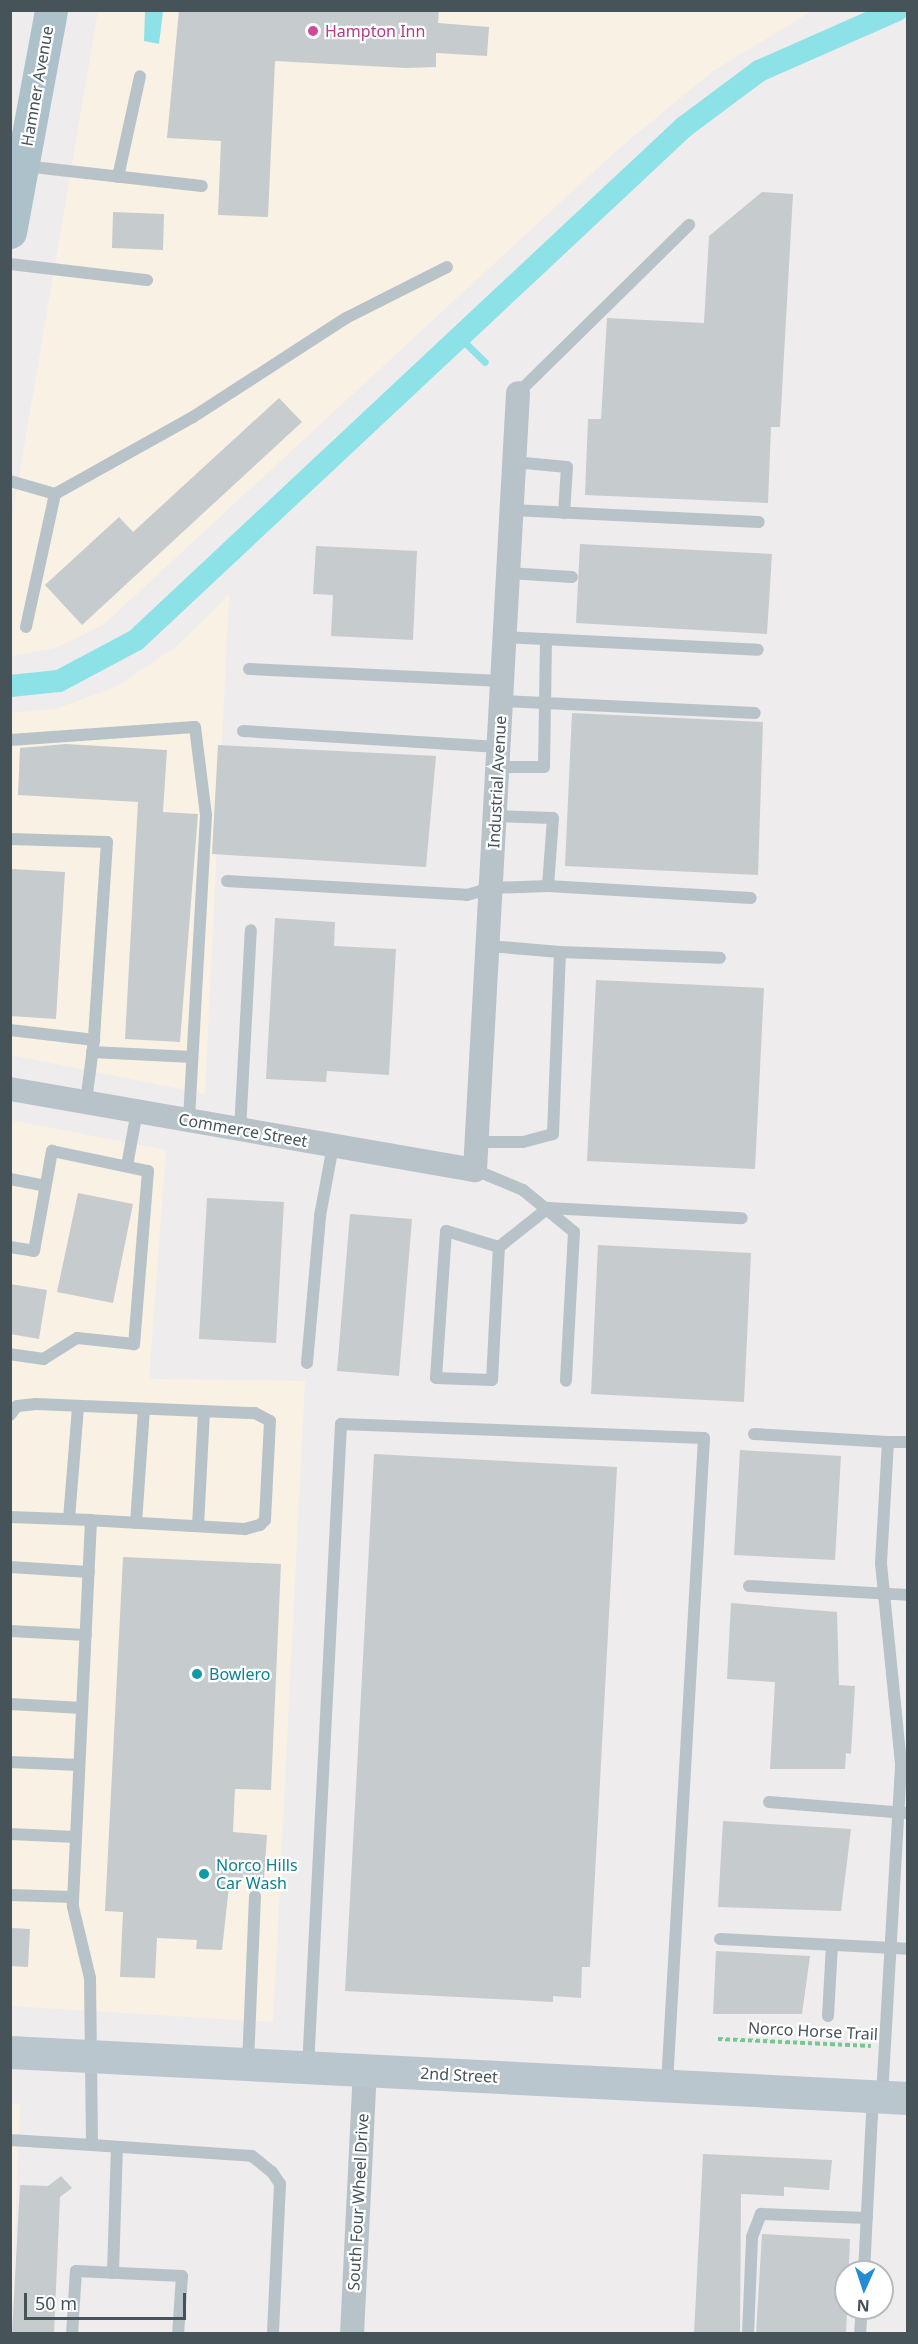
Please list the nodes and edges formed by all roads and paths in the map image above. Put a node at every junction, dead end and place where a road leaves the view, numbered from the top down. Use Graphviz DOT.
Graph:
graph roads {
  1 [pos="51,10"];
  2 [pos="140,76"];
  3 [pos="20,149"];
  4 [pos="118,177"];
  5 [pos="202,186"];
  6 [pos="689,225"];
  7 [pos="10,232"];
  8 [pos="10,264"];
  9 [pos="447,267"];
  10 [pos="147,280"];
  11 [pos="518,393"];
  12 [pos="514,462"];
  13 [pos="10,481"];
  14 [pos="56,494"];
  15 [pos="512,510"];
  16 [pos="564,513"];
  17 [pos="759,522"];
  18 [pos="508,573"];
  19 [pos="572,577"];
  20 [pos="26,627"];
  21 [pos="505,637"];
  22 [pos="546,639"];
  23 [pos="758,650"];
  24 [pos="249,669"];
  25 [pos="502,691"];
  26 [pos="544,704"];
  27 [pos="755,713"];
  28 [pos="243,731"];
  29 [pos="10,740"];
  30 [pos="498,757"];
  31 [pos="495,816"];
  32 [pos="10,839"];
  33 [pos="227,881"];
  34 [pos="548,886"];
  35 [pos="491,888"];
  36 [pos="751,898"];
  37 [pos="251,930"];
  38 [pos="488,946"];
  39 [pos="560,952"];
  40 [pos="720,958"];
  41 [pos="10,1030"];
  42 [pos="93,1046"];
  43 [pos="192,1057"];
  44 [pos="10,1089"];
  45 [pos="86,1102"];
  46 [pos="136,1111"];
  47 [pos="189,1120"];
  48 [pos="240,1130"];
  49 [pos="477,1142"];
  50 [pos="333,1146"];
  51 [pos="127,1166"];
  52 [pos="475,1170"];
  53 [pos="10,1179"];
  54 [pos="45,1186"];
  55 [pos="548,1208"];
  56 [pos="742,1218"];
  57 [pos="10,1247"];
  58 [pos="499,1247"];
  59 [pos="10,1354"];
  60 [pos="308,1363"];
  61 [pos="567,1381"];
  62 [pos="78,1406"];
  63 [pos="144,1408"];
  64 [pos="204,1411"];
  65 [pos="10,1415"];
  66 [pos="754,1434"];
  67 [pos="888,1442"];
  68 [pos="908,1443"];
  69 [pos="10,1517"];
  70 [pos="69,1519"];
  71 [pos="91,1520"];
  72 [pos="136,1523"];
  73 [pos="198,1526"];
  74 [pos="10,1567"];
  75 [pos="89,1572"];
  76 [pos="749,1586"];
  77 [pos="884,1594"];
  78 [pos="908,1595"];
  79 [pos="10,1630"];
  80 [pos="86,1635"];
  81 [pos="10,1704"];
  82 [pos="82,1708"];
  83 [pos="10,1762"];
  84 [pos="79,1765"];
  85 [pos="770,1802"];
  86 [pos="904,1813"];
  87 [pos="10,1834"];
  88 [pos="76,1837"];
  89 [pos="10,1895"];
  90 [pos="255,1896"];
  91 [pos="73,1897"];
  92 [pos="720,1939"];
  93 [pos="832,1945"];
  94 [pos="891,1948"];
  95 [pos="908,1949"];
  96 [pos="828,2016"];
  97 [pos="718,2039"];
  98 [pos="885,2047"];
  99 [pos="10,2052"];
  100 [pos="94,2056"];
  101 [pos="248,2064"];
  102 [pos="308,2067"];
  103 [pos="365,2070"];
  104 [pos="667,2085"];
  105 [pos="888,2097"];
  106 [pos="10,2140"];
  107 [pos="92,2145"];
  108 [pos="117,2147"];
  109 [pos="867,2218"];
  110 [pos="865,2260"];
  111 [pos="113,2273"];
  112 [pos="72,2334"];
  113 [pos="178,2334"];
  114 [pos="273,2334"];
  115 [pos="352,2334"];
  116 [pos="748,2334"];
  1 -- 3 [label="main road, Hamner Avenue"];
  2 -- 4 [label="lane"];
  3 -- 4 [label="lane"];
  3 -- 7 [label="main road, Hamner Avenue"];
  4 -- 5 [label="lane"];
  6 -- 11 [label="lane"];
  8 -- 10 [label="lane"];
  9 -- 14 [label="lane"];
  11 -- 12 [label="street, Industrial Avenue"];
  12 -- 15 [label="street, Industrial Avenue"];
  12 -- 16 [label="lane"];
  13 -- 14 [label="lane"];
  14 -- 20 [label="lane"];
  15 -- 16 [label="lane"];
  15 -- 18 [label="street, Industrial Avenue"];
  16 -- 17 [label="lane"];
  18 -- 19 [label="lane"];
  18 -- 21 [label="street, Industrial Avenue"];
  21 -- 22 [label="lane"];
  21 -- 25 [label="street, Industrial Avenue"];
  22 -- 23 [label="lane"];
  22 -- 26 [label="lane"];
  24 -- 25 [label="lane"];
  25 -- 26 [label="lane"];
  25 -- 30 [label="street, Industrial Avenue"];
  26 -- 27 [label="lane"];
  26 -- 30 [label="lane"];
  28 -- 30 [label="lane"];
  29 -- 43 [label="lane"];
  30 -- 31 [label="street, Industrial Avenue"];
  31 -- 34 [label="lane"];
  31 -- 35 [label="street, Industrial Avenue"];
  32 -- 42 [label="lane"];
  33 -- 35 [label="lane"];
  34 -- 35 [label="lane"];
  34 -- 36 [label="lane"];
  35 -- 38 [label="street, Industrial Avenue"];
  37 -- 48 [label="lane"];
  38 -- 39 [label="lane"];
  38 -- 49 [label="street, Industrial Avenue"];
  39 -- 40 [label="lane"];
  39 -- 49 [label="lane"];
  41 -- 42 [label="lane"];
  42 -- 43 [label="lane"];
  42 -- 45 [label="lane"];
  43 -- 47 [label="lane"];
  44 -- 45 [label="street, Commerce Street"];
  45 -- 46 [label="street, Commerce Street"];
  46 -- 47 [label="street, Commerce Street"];
  46 -- 51 [label="lane"];
  47 -- 48 [label="street, Commerce Street"];
  48 -- 50 [label="street, Commerce Street"];
  49 -- 52 [label="street, Industrial Avenue"];
  50 -- 52 [label="street, Commerce Street"];
  50 -- 60 [label="lane"];
  51 -- 54 [label="lane"];
  51 -- 59 [label="lane"];
  52 -- 55 [label="lane"];
  53 -- 54 [label="lane"];
  54 -- 57 [label="lane"];
  55 -- 56 [label="lane"];
  55 -- 58 [label="lane"];
  55 -- 61 [label="lane"];
  58 -- 58 [label="lane"];
  62 -- 63 [label="lane"];
  62 -- 65 [label="lane"];
  62 -- 70 [label="lane"];
  63 -- 64 [label="lane"];
  63 -- 72 [label="lane"];
  64 -- 73 [label="lane"];
  64 -- 73 [label="lane"];
  66 -- 67 [label="lane"];
  67 -- 68 [label="lane"];
  67 -- 77 [label="lane"];
  69 -- 70 [label="lane"];
  70 -- 71 [label="lane"];
  71 -- 72 [label="lane"];
  71 -- 75 [label="lane"];
  72 -- 73 [label="lane"];
  74 -- 75 [label="lane"];
  75 -- 80 [label="lane"];
  76 -- 77 [label="lane"];
  77 -- 78 [label="lane"];
  77 -- 86 [label="lane"];
  79 -- 80 [label="lane"];
  80 -- 82 [label="lane"];
  81 -- 82 [label="lane"];
  82 -- 84 [label="lane"];
  83 -- 84 [label="lane"];
  84 -- 88 [label="lane"];
  85 -- 86 [label="lane"];
  86 -- 94 [label="lane"];
  87 -- 88 [label="lane"];
  88 -- 91 [label="lane"];
  89 -- 91 [label="lane"];
  90 -- 101 [label="lane"];
  91 -- 100 [label="lane"];
  92 -- 93 [label="lane"];
  93 -- 94 [label="lane"];
  93 -- 96 [label="lane"];
  94 -- 95 [label="lane"];
  94 -- 98 [label="lane"];
  97 -- 98 [label="path, Norco Horse Trail"];
  98 -- 105 [label="lane"];
  99 -- 100 [label="main road, 2nd Street"];
  100 -- 101 [label="main road, 2nd Street"];
  100 -- 107 [label="lane"];
  101 -- 102 [label="main road, 2nd Street"];
  102 -- 103 [label="main road, 2nd Street"];
  102 -- 104 [label="lane"];
  103 -- 104 [label="main road, 2nd Street"];
  103 -- 115 [label="street, South Four Wheel Drive"];
  104 -- 105 [label="main road, 2nd Street"];
  105 -- 109 [label="lane"];
  106 -- 107 [label="lane"];
  107 -- 108 [label="lane"];
  108 -- 111 [label="lane"];
  108 -- 114 [label="lane"];
  109 -- 110 [label="lane"];
  109 -- 116 [label="lane"];
  111 -- 112 [label="lane"];
  111 -- 113 [label="lane"];
}
